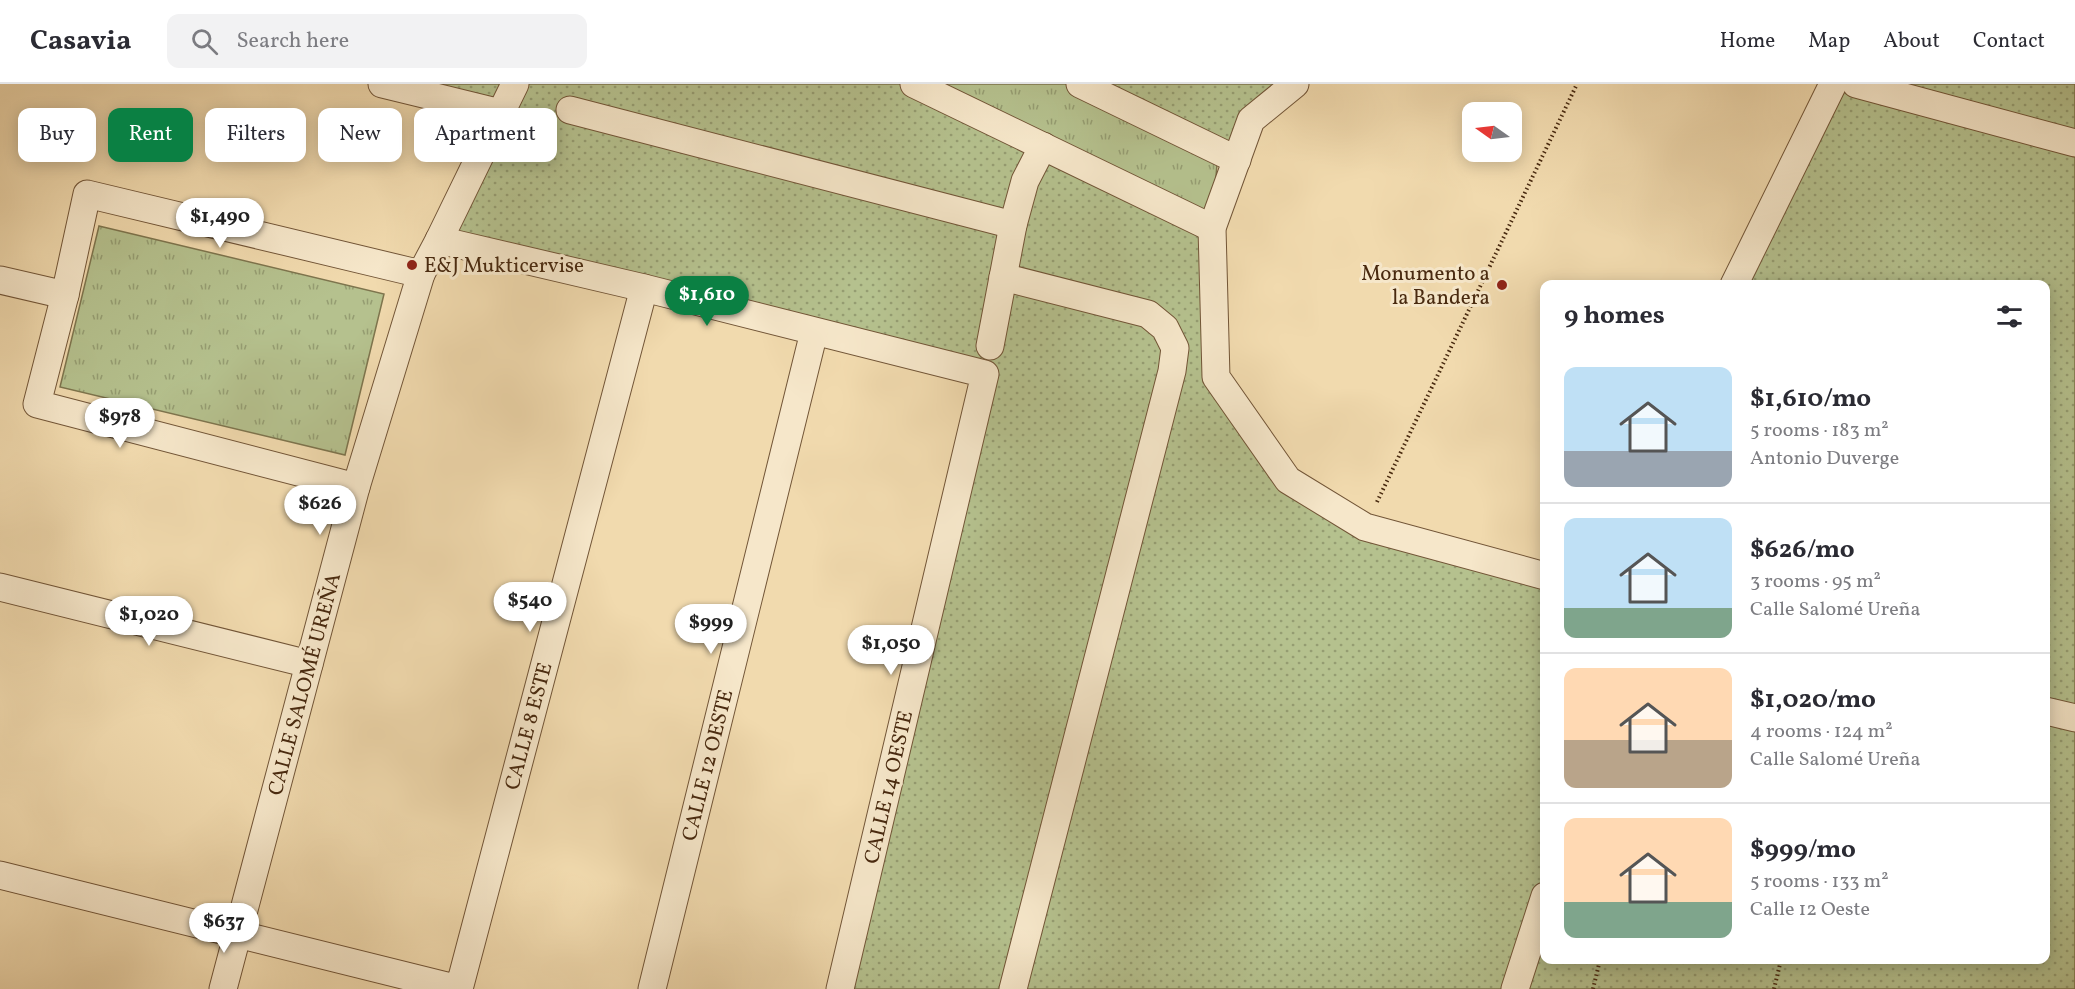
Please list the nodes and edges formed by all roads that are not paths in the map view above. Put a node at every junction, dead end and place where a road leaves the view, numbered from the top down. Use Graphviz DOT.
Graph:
graph roads {
  1 [pos="382,84"];
  2 [pos="515,84"];
  3 [pos="915,84"];
  4 [pos="1080,84"];
  5 [pos="1295,84"];
  6 [pos="1833,84"];
  7 [pos="1856,84"];
  8 [pos="480,108"];
  9 [pos="503,108"];
  10 [pos="570,110"];
  11 [pos="2075,143"];
  12 [pos="1043,146"];
  13 [pos="1237,160"];
  14 [pos="477,162"];
  15 [pos="1013,225"];
  16 [pos="1212,228"];
  17 [pos="439,240"];
  18 [pos="421,274"];
  19 [pos="1004,277"];
  20 [pos="0,280"];
  21 [pos="1736,280"];
  22 [pos="644,288"];
  23 [pos="64,296"];
  24 [pos="814,332"];
  25 [pos="990,346"];
  26 [pos="356,487"];
  27 [pos="1540,575"];
  28 [pos="0,587"];
  29 [pos="309,664"];
  30 [pos="2050,712"];
  31 [pos="2075,718"];
  32 [pos="0,875"];
  33 [pos="1540,912"];
  34 [pos="237,934"];
  35 [pos="223,989"];
  36 [pos="459,989"];
  37 [pos="652,989"];
  38 [pos="840,989"];
  39 [pos="1013,989"];
  40 [pos="1515,989"];
  1 -- 8 [label="street"];
  2 -- 9 [label="street, CALLE SALOMÉ UREÑA"];
  3 -- 12 [label="street"];
  4 -- 13 [label="street"];
  5 -- 13 [label="street"];
  6 -- 21 [label="street"];
  7 -- 11 [label="street"];
  10 -- 15 [label="street"];
  12 -- 15 [label="street"];
  12 -- 16 [label="street"];
  13 -- 16 [label="street"];
  14 -- 17 [label="street, CALLE SALOMÉ UREÑA"];
  15 -- 19 [label="street"];
  16 -- 27 [label="street"];
  17 -- 18 [label="street, CALLE SALOMÉ UREÑA"];
  17 -- 22 [label="street"];
  18 -- 23 [label="street"];
  18 -- 26 [label="street, CALLE SALOMÉ UREÑA"];
  19 -- 25 [label="street"];
  19 -- 39 [label="street"];
  20 -- 23 [label="street"];
  22 -- 24 [label="street"];
  22 -- 36 [label="street, CALLE 8 ESTE"];
  23 -- 26 [label="street"];
  24 -- 37 [label="street, CALLE 12 OESTE"];
  24 -- 38 [label="street, CALLE 14 OESTE"];
  26 -- 29 [label="street, CALLE SALOMÉ UREÑA"];
  28 -- 29 [label="street"];
  29 -- 34 [label="street, CALLE SALOMÉ UREÑA"];
  30 -- 31 [label="street"];
  32 -- 34 [label="street"];
  33 -- 40 [label="street"];
  34 -- 35 [label="street, CALLE SALOMÉ UREÑA"];
  34 -- 36 [label="street"];
}
